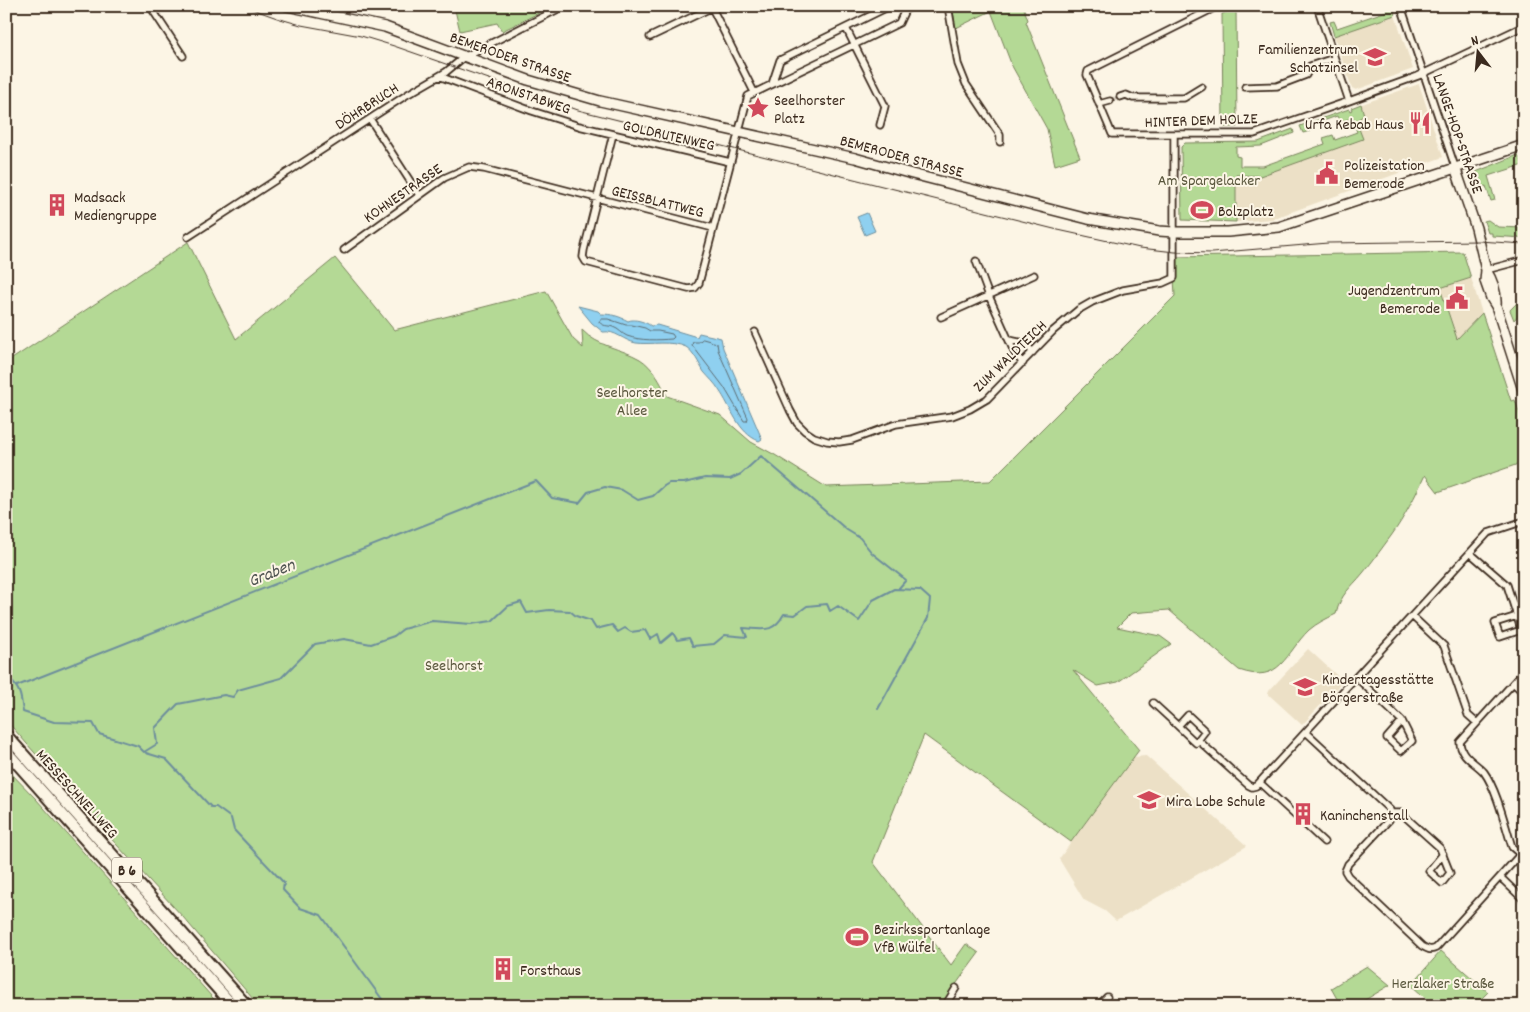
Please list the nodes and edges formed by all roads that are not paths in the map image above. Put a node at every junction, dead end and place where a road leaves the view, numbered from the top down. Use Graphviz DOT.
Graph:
graph roads {
  1 [pos="150,6"];
  2 [pos="287,6"];
  3 [pos="564,6"];
  4 [pos="890,6"];
  5 [pos="894,6"];
  6 [pos="912,6"];
  7 [pos="948,6"];
  8 [pos="1218,6"];
  9 [pos="1317,6"];
  10 [pos="1401,6"];
  11 [pos="713,7"];
  12 [pos="905,10"];
  13 [pos="330,11"];
  14 [pos="1524,26"];
  15 [pos="846,28"];
  16 [pos="650,37"];
  17 [pos="854,44"];
  18 [pos="183,56"];
  19 [pos="464,57"];
  20 [pos="1334,58"];
  21 [pos="1423,73"];
  22 [pos="438,76"];
  23 [pos="772,84"];
  24 [pos="1202,87"];
  25 [pos="1245,87"];
  26 [pos="754,92"];
  27 [pos="1120,97"];
  28 [pos="1110,100"];
  29 [pos="1349,101"];
  30 [pos="1099,104"];
  31 [pos="370,119"];
  32 [pos="880,125"];
  33 [pos="738,131"];
  34 [pos="613,134"];
  35 [pos="1174,135"];
  36 [pos="1000,142"];
  37 [pos="1524,145"];
  38 [pos="730,162"];
  39 [pos="1455,167"];
  40 [pos="419,195"];
  41 [pos="596,199"];
  42 [pos="713,228"];
  43 [pos="1174,232"];
  44 [pos="188,237"];
  45 [pos="344,250"];
  46 [pos="1524,260"];
  47 [pos="976,261"];
  48 [pos="1486,270"];
  49 [pos="1034,275"];
  50 [pos="989,296"];
  51 [pos="941,317"];
  52 [pos="755,332"];
  53 [pos="1009,340"];
  54 [pos="1033,352"];
  55 [pos="1023,363"];
  56 [pos="1524,393"];
  57 [pos="1524,521"];
  58 [pos="1470,552"];
  59 [pos="1412,616"];
  60 [pos="1517,616"];
  61 [pos="1524,671"];
  62 [pos="1356,677"];
  63 [pos="1513,683"];
  64 [pos="1524,693"];
  65 [pos="1152,704"];
  66 [pos="1402,721"];
  67 [pos="1477,723"];
  68 [pos="1178,726"];
  69 [pos="1306,732"];
  70 [pos="6,735"];
  71 [pos="1198,740"];
  72 [pos="6,751"];
  73 [pos="1260,782"];
  74 [pos="1391,813"];
  75 [pos="1324,842"];
  76 [pos="1522,852"];
  77 [pos="1443,854"];
  78 [pos="1500,877"];
  79 [pos="1524,900"];
  80 [pos="956,988"];
  81 [pos="1107,997"];
  82 [pos="233,1006"];
  83 [pos="247,1006"];
  84 [pos="945,1006"];
  85 [pos="1098,1006"];
  1 -- 18 [label="street"];
  2 -- 13 [label="main road, BEMERODER STRASSE"];
  3 -- 19 [label="street, DÖHRBRUCH"];
  4 -- 15 [label="street"];
  5 -- 12 [label="street"];
  6 -- 12 [label="street"];
  7 -- 36 [label="street"];
  8 -- 30 [label="street, HINTER DEM HOLZE"];
  9 -- 20 [label="street"];
  10 -- 21 [label="street, LANGE-HOP-STRASSE"];
  11 -- 16 [label="street"];
  11 -- 26 [label="street"];
  12 -- 17 [label="street"];
  13 -- 19 [label="main road, BEMERODER STRASSE"];
  14 -- 21 [label="street, HINTER DEM HOLZE"];
  15 -- 17 [label="street"];
  15 -- 23 [label="street"];
  17 -- 23 [label="street"];
  17 -- 32 [label="street"];
  19 -- 22 [label="street, DÖHRBRUCH"];
  19 -- 33 [label="main road, BEMERODER STRASSE"];
  20 -- 25 [label="street, HINTER DEM HOLZE"];
  20 -- 29 [label="street"];
  21 -- 29 [label="street, HINTER DEM HOLZE"];
  21 -- 39 [label="street, LANGE-HOP-STRASSE"];
  22 -- 31 [label="street, DÖHRBRUCH"];
  22 -- 34 [label="street, ARONSTABWEG"];
  23 -- 26 [label="street"];
  24 -- 27 [label="street, HINTER DEM HOLZE"];
  26 -- 33 [label="street"];
  28 -- 30 [label="street"];
  29 -- 35 [label="street, HINTER DEM HOLZE"];
  30 -- 35 [label="street, HINTER DEM HOLZE"];
  31 -- 40 [label="street"];
  31 -- 44 [label="street, DÖHRBRUCH"];
  33 -- 38 [label="street"];
  33 -- 43 [label="main road, BEMERODER STRASSE"];
  34 -- 38 [label="street, GOLDRUTENWEG"];
  34 -- 41 [label="street, GOLDRUTENWEG"];
  35 -- 43 [label="street"];
  37 -- 39 [label="main road, BEMERODER STRASSE"];
  38 -- 42 [label="street"];
  39 -- 43 [label="main road, BEMERODER STRASSE"];
  39 -- 48 [label="main road, LANGE-HOP-STRASSE"];
  40 -- 41 [label="street, KOHNESTRASSE"];
  40 -- 45 [label="street, KOHNESTRASSE"];
  41 -- 42 [label="street, GEISSBLATTWEG"];
  41 -- 42 [label="street, GOLDRUTENWEG"];
  43 -- 54 [label="street, ZUM WALDTEICH"];
  46 -- 48 [label="street"];
  47 -- 50 [label="street"];
  48 -- 56 [label="main road, LANGE-HOP-STRASSE"];
  49 -- 50 [label="street"];
  50 -- 51 [label="street"];
  50 -- 53 [label="street"];
  52 -- 55 [label="street, ZUM WALDTEICH"];
  53 -- 54 [label="street"];
  53 -- 55 [label="street"];
  54 -- 55 [label="street, ZUM WALDTEICH"];
  57 -- 58 [label="street"];
  58 -- 59 [label="street"];
  58 -- 60 [label="street"];
  59 -- 62 [label="street"];
  59 -- 67 [label="street"];
  60 -- 60 [label="street"];
  61 -- 63 [label="street"];
  62 -- 66 [label="street"];
  62 -- 69 [label="street"];
  63 -- 64 [label="street"];
  63 -- 67 [label="street"];
  65 -- 68 [label="street"];
  66 -- 66 [label="street"];
  67 -- 76 [label="street"];
  68 -- 71 [label="street"];
  68 -- 71 [label="street"];
  69 -- 73 [label="street"];
  69 -- 74 [label="street"];
  70 -- 83 [label="highway, MESSESCHNELLWEG / B 6"];
  71 -- 73 [label="street"];
  72 -- 82 [label="highway, MESSESCHNELLWEG / B 6"];
  73 -- 75 [label="street"];
  74 -- 77 [label="street"];
  74 -- 78 [label="street"];
  76 -- 78 [label="street"];
  77 -- 77 [label="street"];
  78 -- 79 [label="street"];
  80 -- 84 [label="street"];
  81 -- 85 [label="street"];
}
